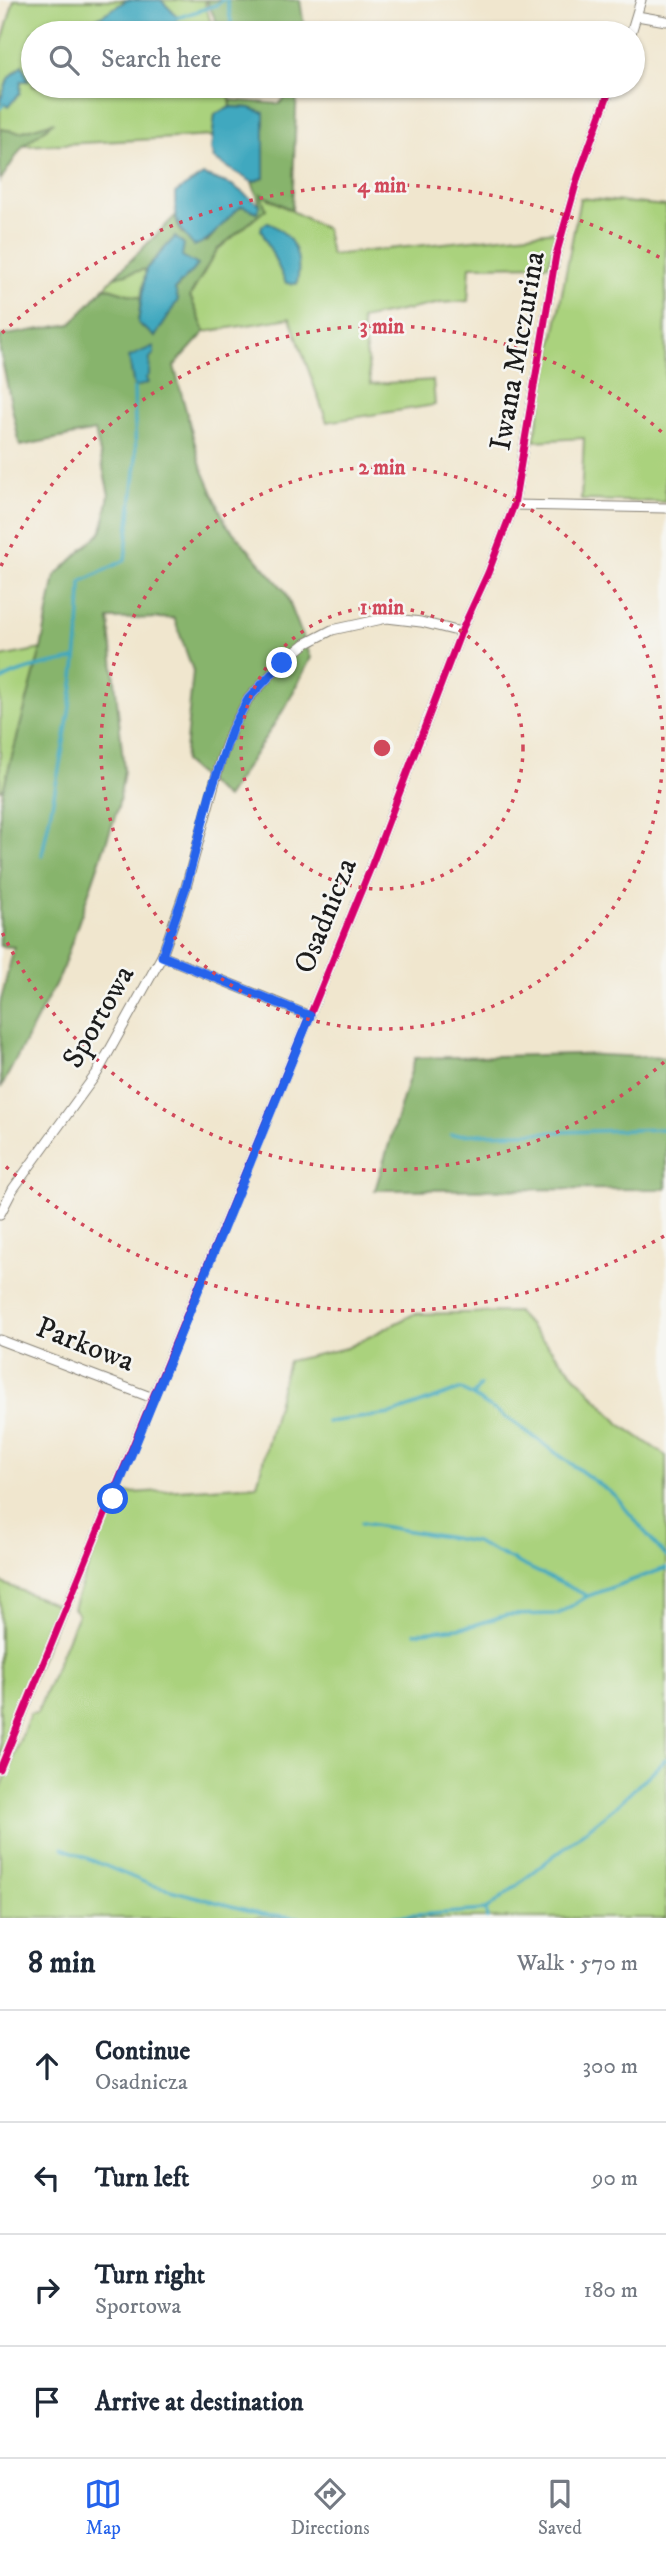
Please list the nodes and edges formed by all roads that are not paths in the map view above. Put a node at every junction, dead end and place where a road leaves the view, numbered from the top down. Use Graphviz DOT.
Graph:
graph roads {
  1 [pos="641,0"];
  2 [pos="637,16"];
  3 [pos="635,21"];
  4 [pos="666,21"];
  5 [pos="607,98"];
  6 [pos="514,505"];
  7 [pos="666,509"];
  8 [pos="461,632"];
  9 [pos="162,956"];
  10 [pos="310,1016"];
  11 [pos="0,1214"];
  12 [pos="0,1340"];
  13 [pos="153,1398"];
  14 [pos="0,1769"];
  1 -- 2 [label="street"];
  2 -- 3 [label="street"];
  2 -- 4 [label="street"];
  5 -- 6 [label="street, Iwana Miczurina"];
  6 -- 7 [label="street"];
  6 -- 8 [label="street, Osadnicza"];
  8 -- 9 [label="street, Sportowa"];
  8 -- 10 [label="street, Osadnicza"];
  9 -- 10 [label="street"];
  9 -- 11 [label="street, Sportowa"];
  10 -- 13 [label="street, Osadnicza"];
  12 -- 13 [label="street, Parkowa"];
  13 -- 14 [label="street, Osadnicza"];
}
